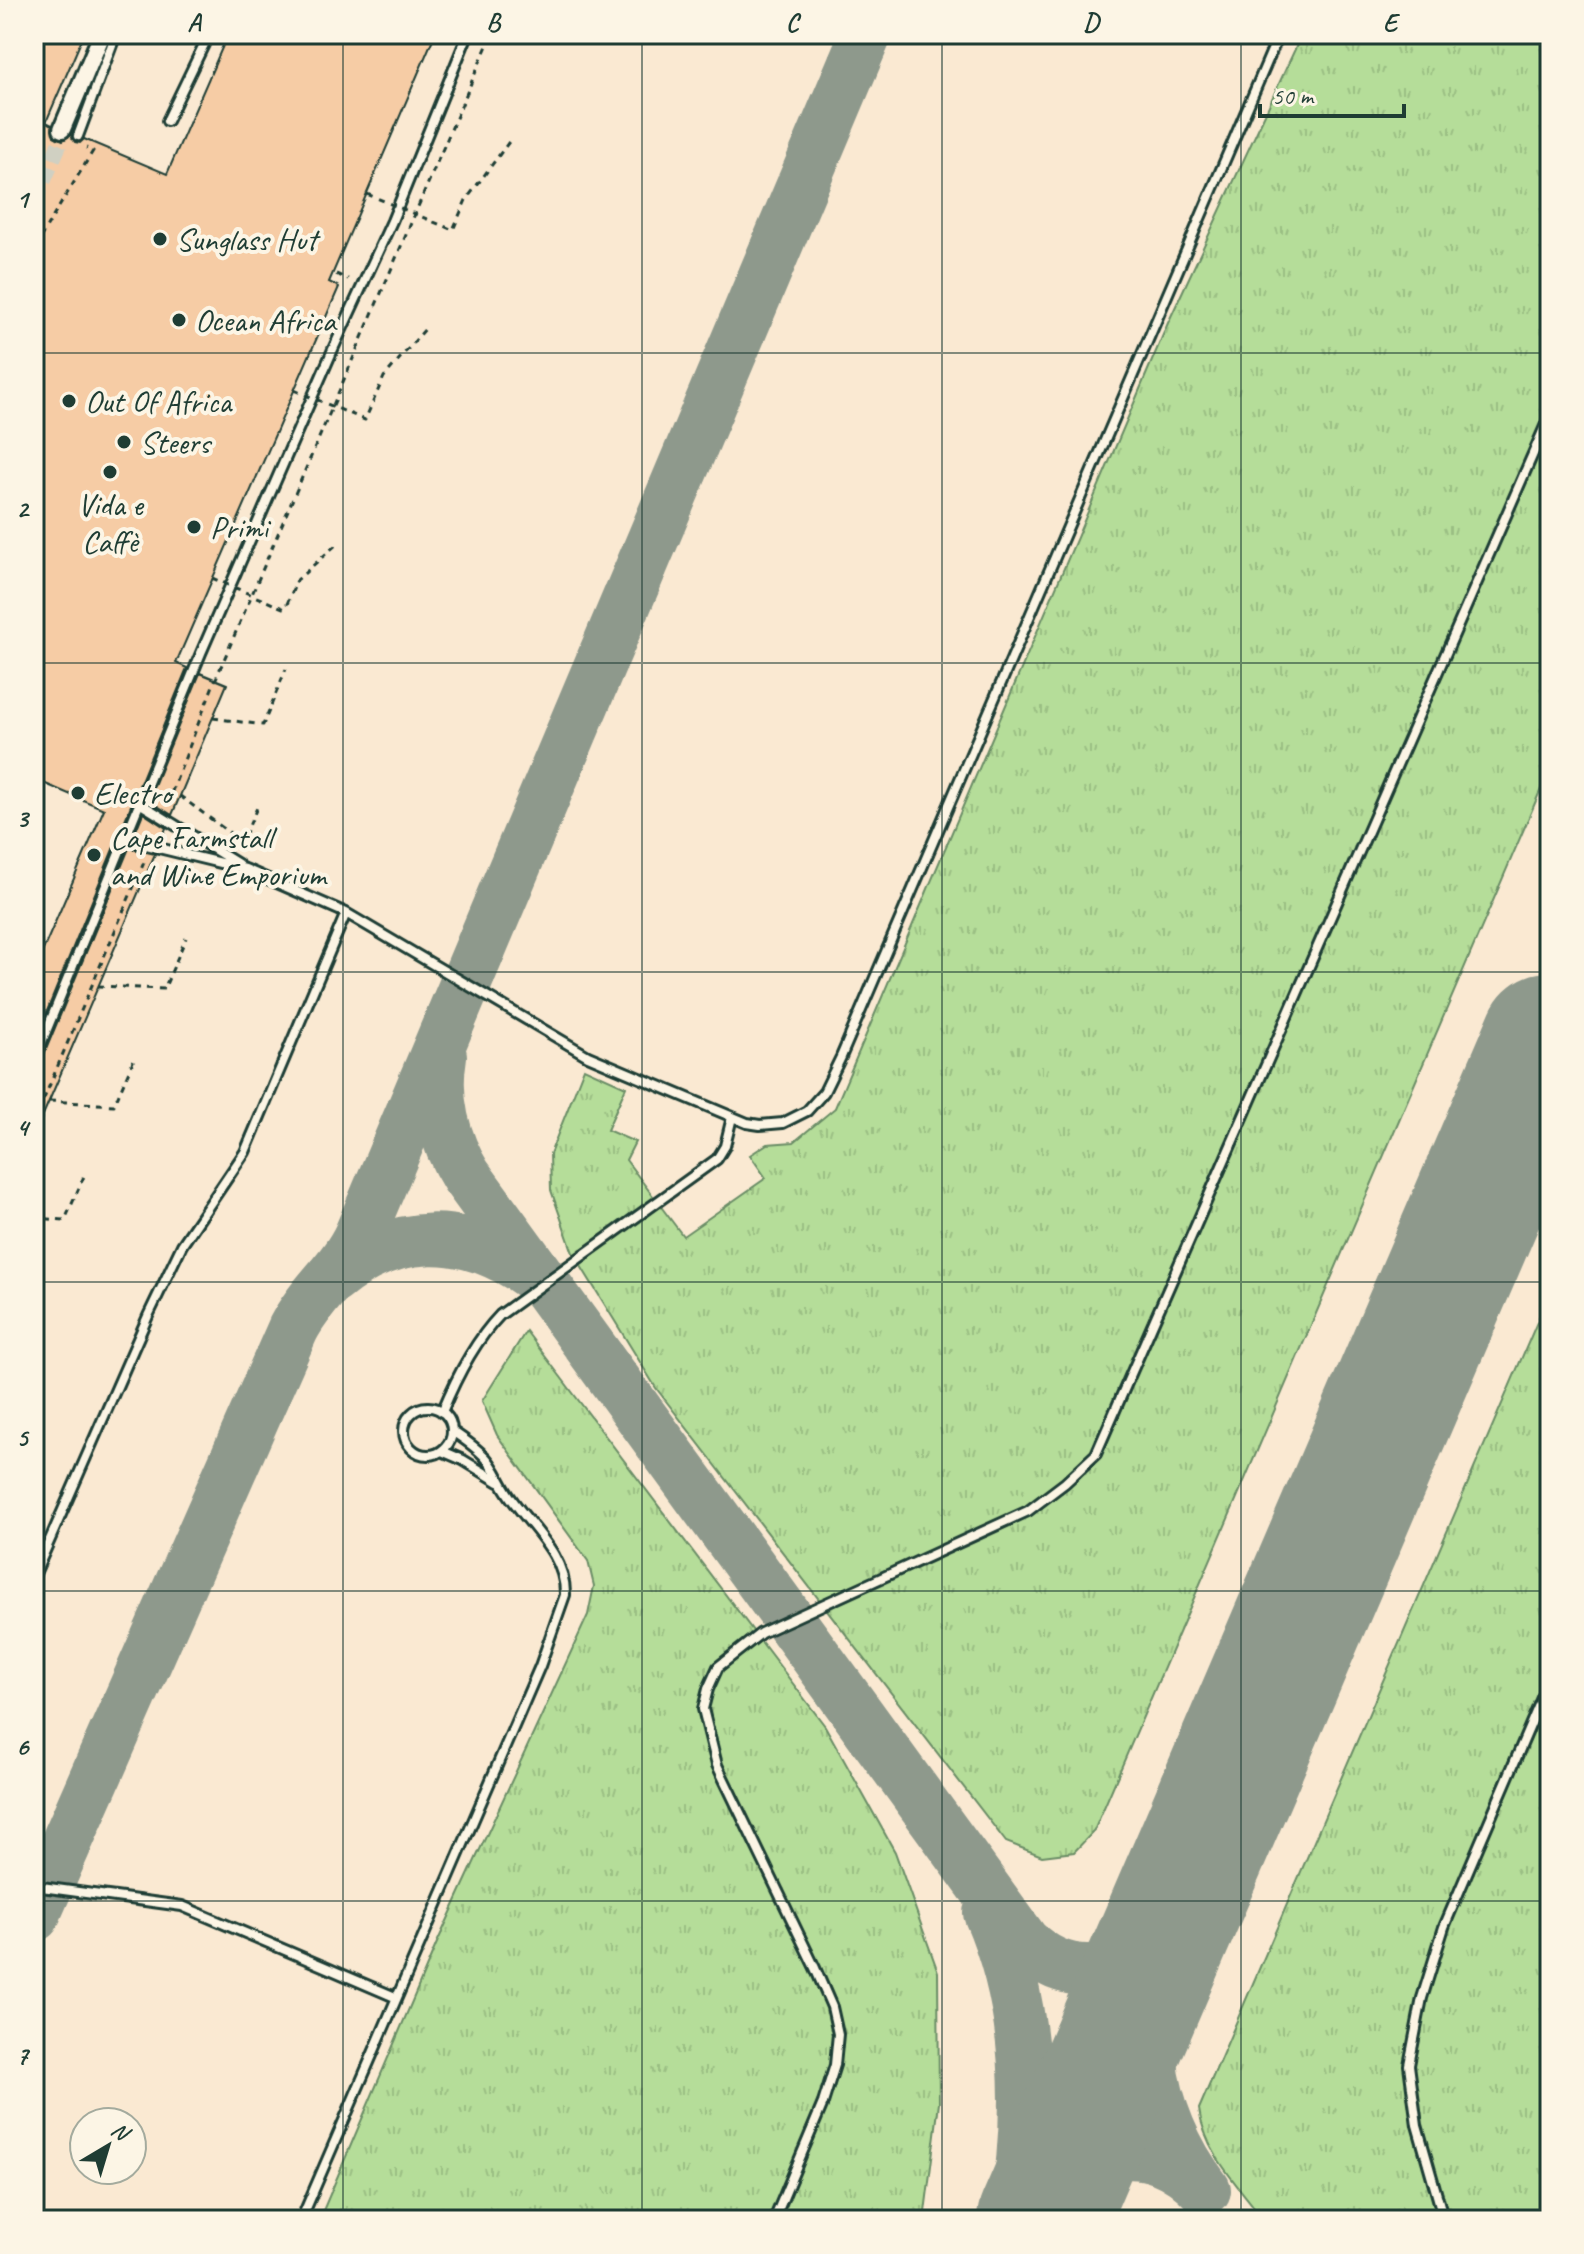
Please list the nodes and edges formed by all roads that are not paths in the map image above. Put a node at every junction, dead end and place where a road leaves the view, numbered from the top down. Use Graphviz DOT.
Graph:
graph roads {
  1 [pos="102,34"];
  2 [pos="116,34"];
  3 [pos="209,34"];
  4 [pos="468,34"];
  5 [pos="1279,34"];
  6 [pos="167,121"];
  7 [pos="70,133"];
  8 [pos="1550,415"];
  9 [pos="141,804"];
  10 [pos="126,840"];
  11 [pos="245,869"];
  12 [pos="346,913"];
  13 [pos="34,1061"];
  14 [pos="732,1117"];
  15 [pos="442,1412"];
  16 [pos="452,1431"];
  17 [pos="442,1451"];
  18 [pos="503,1484"];
  19 [pos="34,1576"];
  20 [pos="1550,1679"];
  21 [pos="34,1886"];
  22 [pos="395,1997"];
  23 [pos="301,2220"];
  24 [pos="774,2220"];
  25 [pos="1444,2220"];
  1 -- 7 [label="street"];
  2 -- 7 [label="lane"];
  3 -- 6 [label="lane"];
  4 -- 9 [label="lane"];
  5 -- 14 [label="lane"];
  8 -- 24 [label="lane"];
  9 -- 10 [label="lane"];
  9 -- 11 [label="lane"];
  10 -- 11 [label="lane"];
  10 -- 13 [label="lane"];
  11 -- 12 [label="lane"];
  12 -- 14 [label="lane"];
  12 -- 19 [label="lane"];
  14 -- 15 [label="lane"];
  15 -- 16 [label="lane"];
  15 -- 17 [label="lane"];
  16 -- 17 [label="lane"];
  16 -- 18 [label="lane"];
  17 -- 18 [label="lane"];
  18 -- 22 [label="lane"];
  20 -- 25 [label="lane"];
  21 -- 22 [label="lane"];
  22 -- 23 [label="lane"];
}
